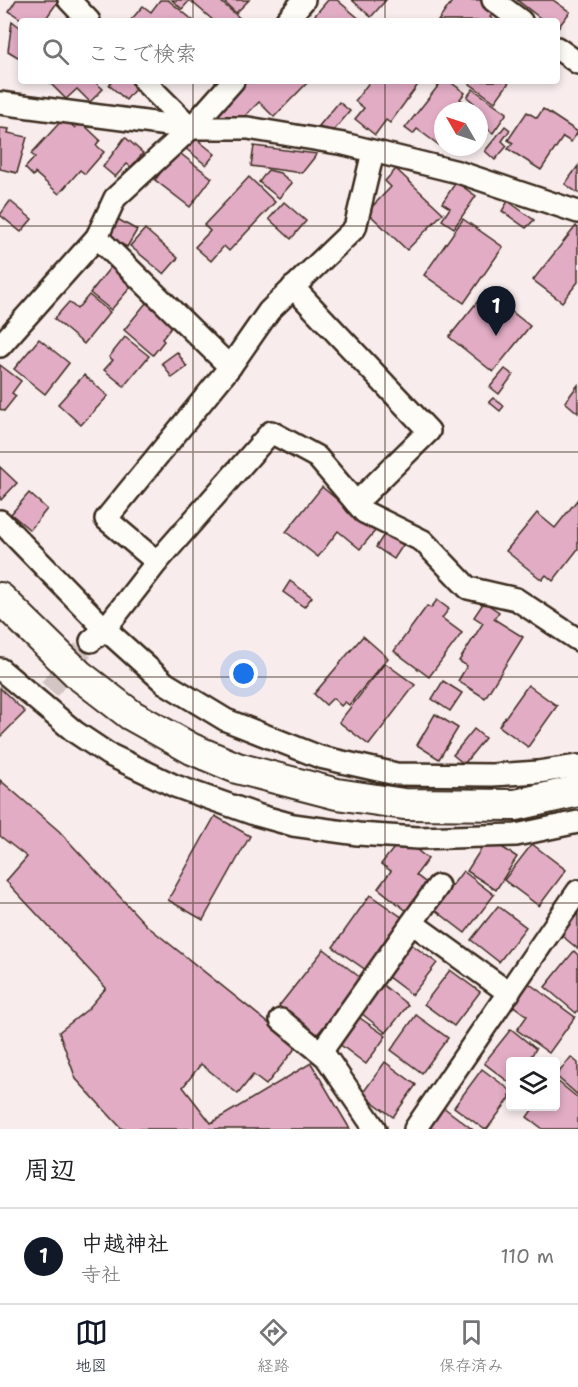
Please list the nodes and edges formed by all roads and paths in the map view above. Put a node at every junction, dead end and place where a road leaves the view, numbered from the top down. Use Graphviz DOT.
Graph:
graph roads {
  1 [pos="69,0"];
  2 [pos="304,0"];
  3 [pos="493,0"];
  4 [pos="86,18"];
  5 [pos="289,18"];
  6 [pos="517,18"];
  7 [pos="560,50"];
  8 [pos="578,63"];
  9 [pos="147,84"];
  10 [pos="230,84"];
  11 [pos="0,104"];
  12 [pos="191,128"];
  13 [pos="373,152"];
  14 [pos="578,212"];
  15 [pos="97,237"];
  16 [pos="293,287"];
  17 [pos="0,346"];
  18 [pos="230,367"];
  19 [pos="356,503"];
  20 [pos="0,521"];
  21 [pos="158,562"];
  22 [pos="0,598"];
  23 [pos="98,635"];
  24 [pos="578,640"];
  25 [pos="0,669"];
  26 [pos="578,766"];
  27 [pos="578,791"];
  28 [pos="578,822"];
  29 [pos="438,886"];
  30 [pos="578,891"];
  31 [pos="412,923"];
  32 [pos="509,993"];
  33 [pos="281,1020"];
  34 [pos="321,1052"];
  35 [pos="375,1129"];
  36 [pos="415,1129"];
  1 -- 4 [label="street"];
  2 -- 5 [label="street"];
  3 -- 6 [label="street"];
  7 -- 8 [label="street"];
  9 -- 12 [label="street"];
  10 -- 12 [label="street"];
  11 -- 12 [label="street"];
  12 -- 13 [label="street"];
  12 -- 15 [label="street"];
  13 -- 14 [label="street"];
  13 -- 16 [label="street"];
  15 -- 17 [label="street"];
  15 -- 18 [label="street"];
  16 -- 18 [label="street"];
  16 -- 19 [label="street"];
  18 -- 21 [label="street"];
  19 -- 21 [label="street"];
  19 -- 24 [label="street"];
  20 -- 23 [label="street"];
  21 -- 23 [label="street"];
  22 -- 27 [label="street"];
  23 -- 26 [label="street"];
  25 -- 28 [label="street"];
  29 -- 31 [label="street"];
  30 -- 32 [label="street"];
  31 -- 32 [label="street"];
  31 -- 34 [label="street"];
  32 -- 36 [label="street"];
  33 -- 34 [label="street"];
  34 -- 35 [label="street"];
}
